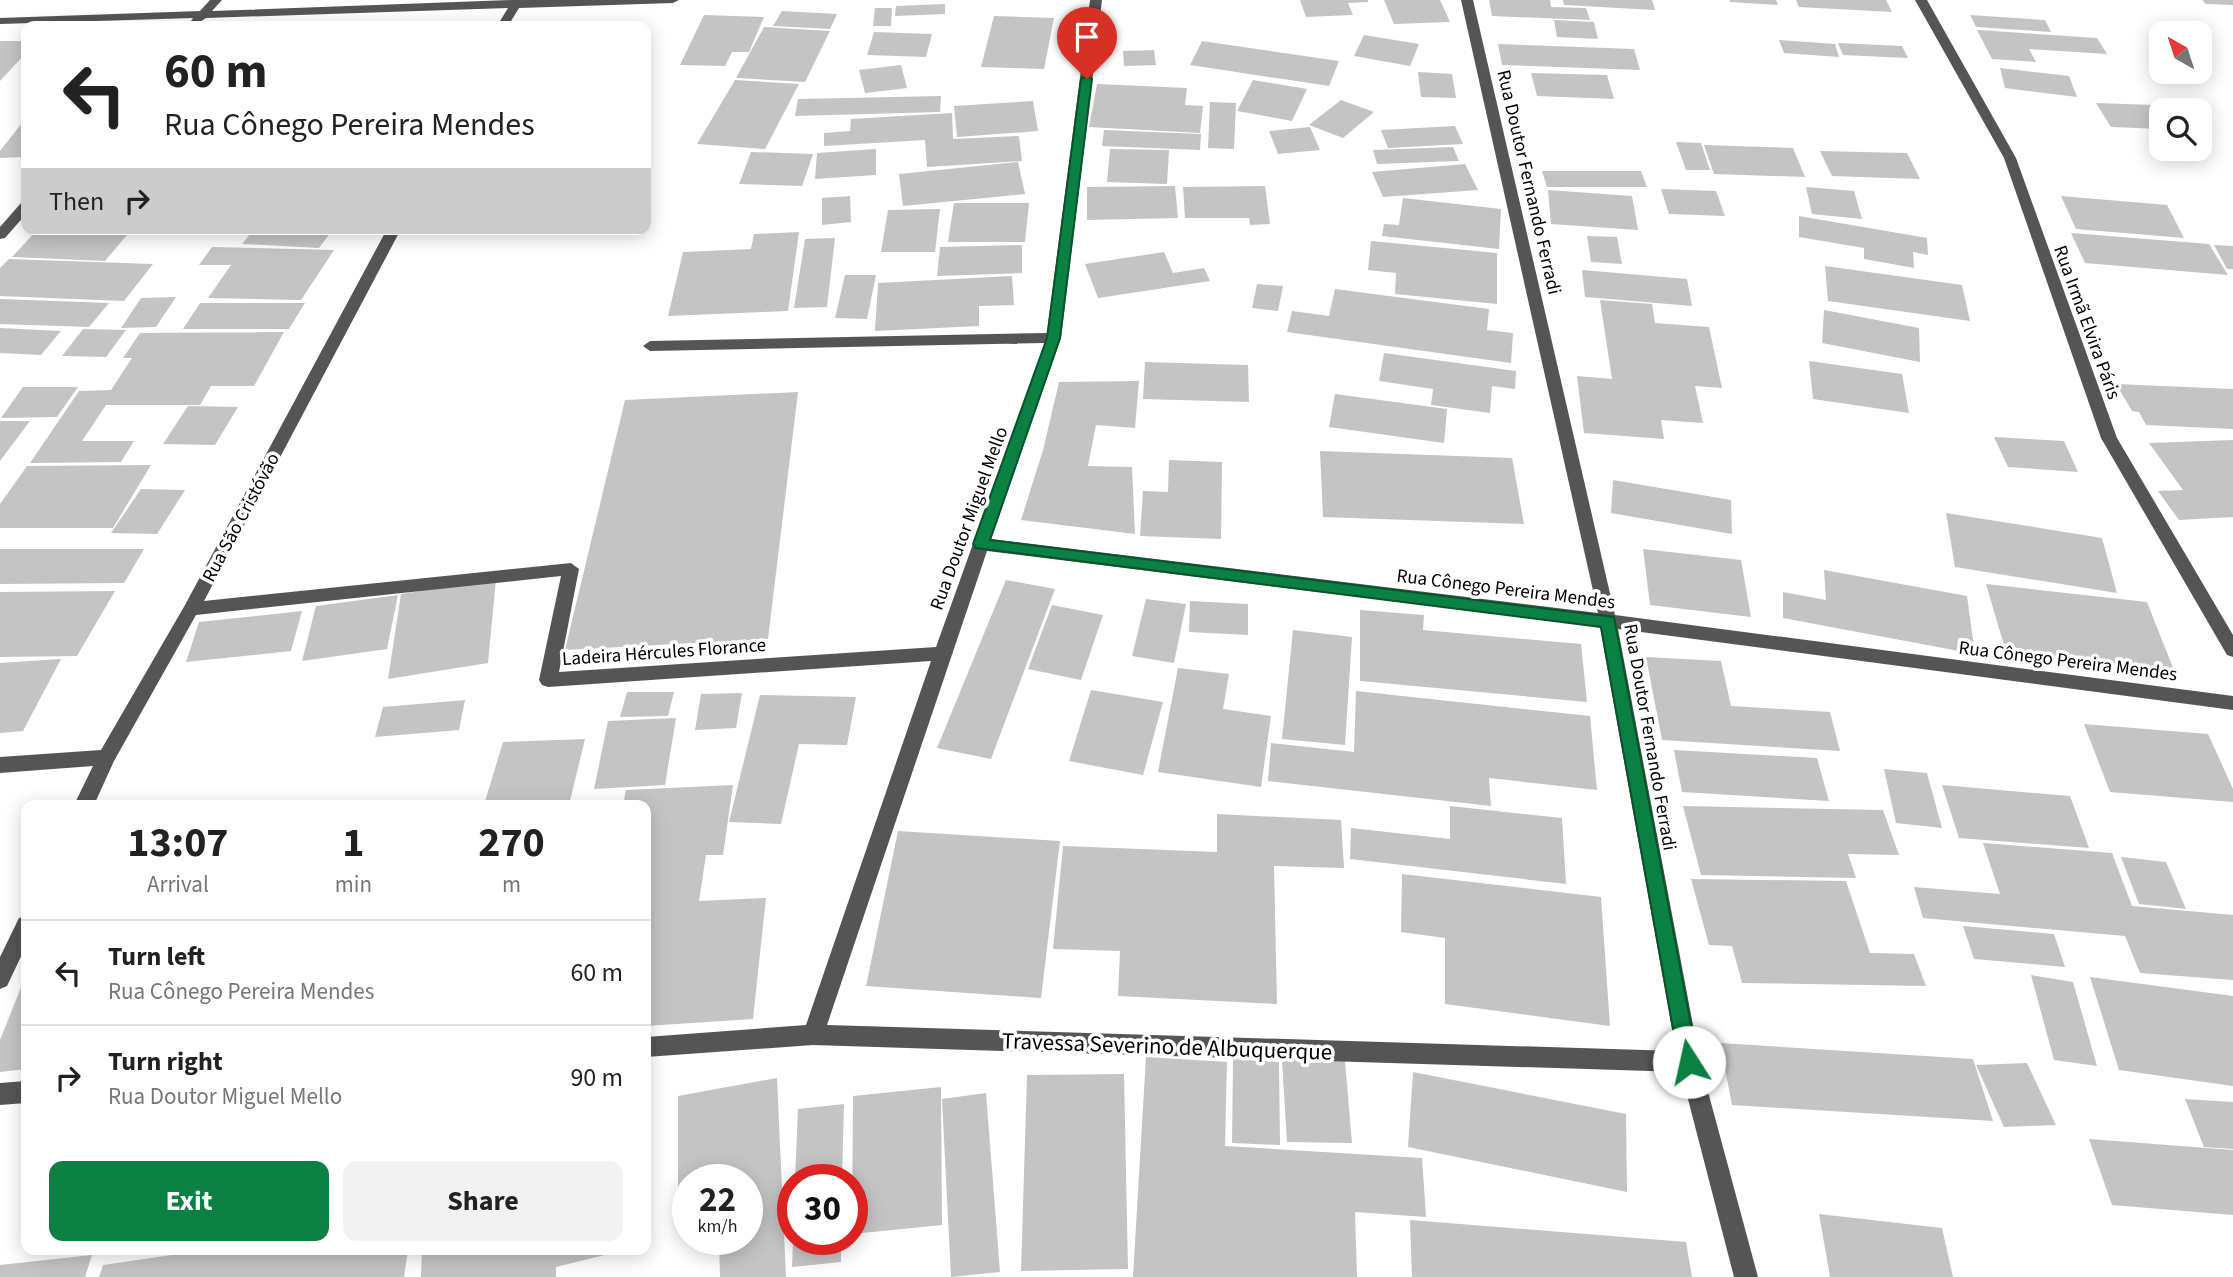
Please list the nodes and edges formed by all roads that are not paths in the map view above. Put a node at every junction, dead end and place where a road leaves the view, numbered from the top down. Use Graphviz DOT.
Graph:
graph roads {
  1 [pos="216,0"];
  2 [pos="673,0"];
  3 [pos="1096,0"];
  4 [pos="1467,0"];
  5 [pos="1922,0"];
  6 [pos="516,3"];
  7 [pos="201,17"];
  8 [pos="0,21"];
  9 [pos="197,21"];
  10 [pos="506,21"];
  11 [pos="21,212"];
  12 [pos="0,235"];
  13 [pos="391,235"];
  14 [pos="1054,338"];
  15 [pos="650,346"];
  16 [pos="981,544"];
  17 [pos="191,609"];
  18 [pos="1608,621"];
  19 [pos="2233,650"];
  20 [pos="942,653"];
  21 [pos="2233,703"];
  22 [pos="107,757"];
  23 [pos="0,765"];
  24 [pos="86,800"];
  25 [pos="21,935"];
  26 [pos="0,979"];
  27 [pos="813,1035"];
  28 [pos="651,1047"];
  29 [pos="1689,1062"];
  30 [pos="21,1092"];
  31 [pos="0,1094"];
  32 [pos="1746,1277"];
  1 -- 7 [label="street"];
  2 -- 6 [label="street"];
  3 -- 14 [label="street, Rua Doutor Miguel Mello"];
  4 -- 18 [label="street, Rua Doutor Fernando Ferradi"];
  5 -- 19 [label="street, Rua Irmã Elvira Páris"];
  6 -- 7 [label="street"];
  6 -- 10 [label="street"];
  7 -- 8 [label="street"];
  7 -- 9 [label="street"];
  11 -- 12 [label="street"];
  13 -- 17 [label="street, Rua São Cristóvão"];
  14 -- 15 [label="street"];
  14 -- 16 [label="street, Rua Doutor Miguel Mello"];
  16 -- 18 [label="street, Rua Cônego Pereira Mendes"];
  16 -- 20 [label="street, Rua Doutor Miguel Mello"];
  17 -- 20 [label="street, Ladeira Hércules Florance"];
  17 -- 22 [label="street, Rua São Cristóvão"];
  18 -- 21 [label="street, Rua Cônego Pereira Mendes"];
  18 -- 29 [label="street, Rua Doutor Fernando Ferradi"];
  20 -- 27 [label="street, Rua Doutor Miguel Mello"];
  22 -- 23 [label="street"];
  22 -- 24 [label="street, Rua São Cristóvão"];
  25 -- 26 [label="street"];
  27 -- 28 [label="street, Travessa Severino de Albuquerque"];
  27 -- 29 [label="street, Travessa Severino de Albuquerque"];
  29 -- 32 [label="street, Rua Doutor Fernando Ferradi"];
  30 -- 31 [label="street"];
}
